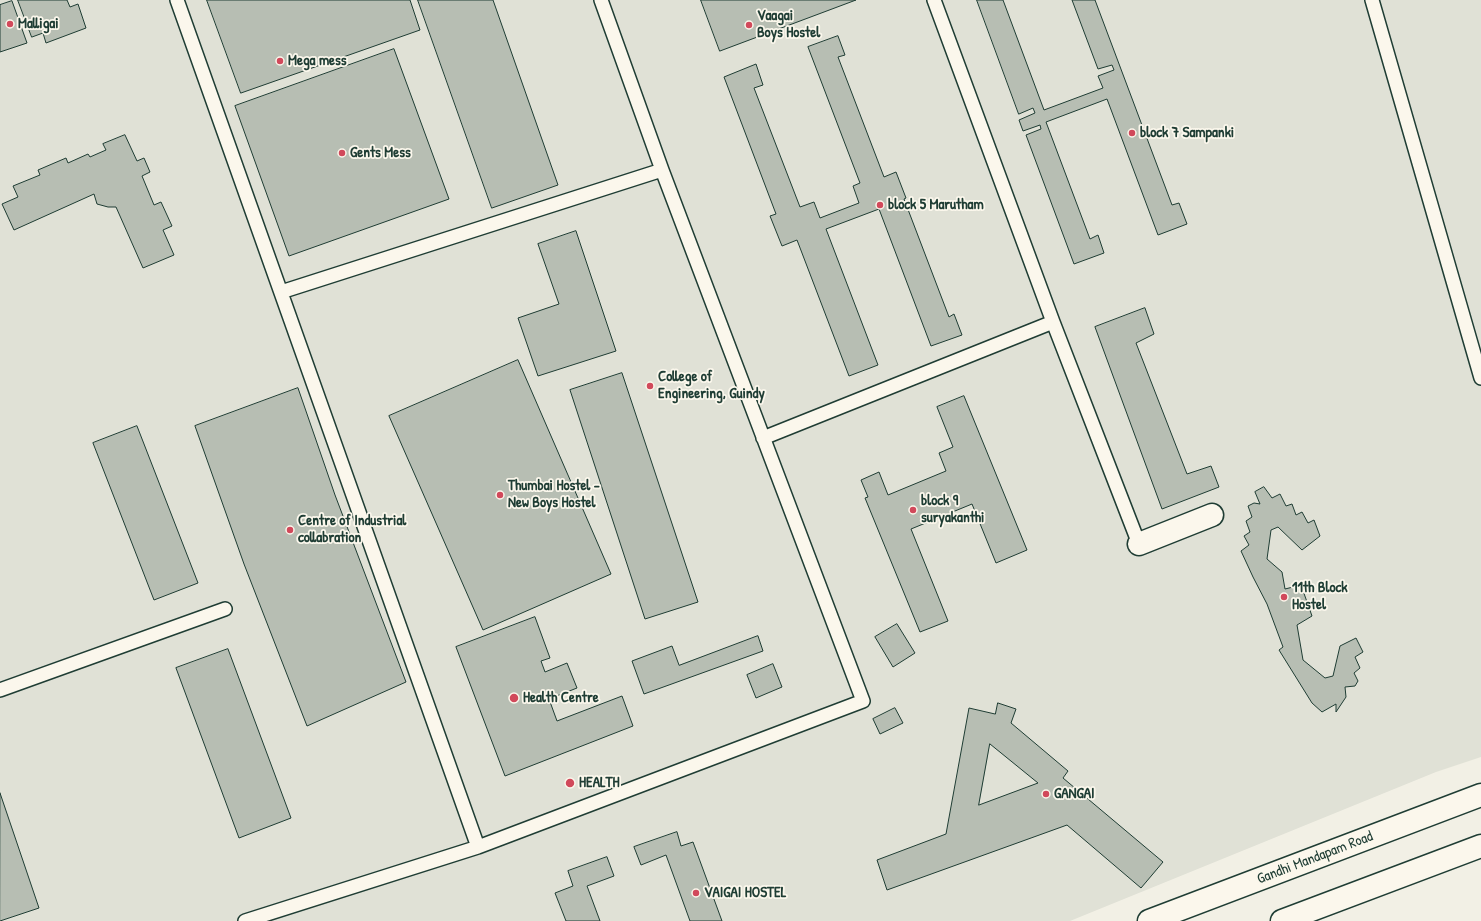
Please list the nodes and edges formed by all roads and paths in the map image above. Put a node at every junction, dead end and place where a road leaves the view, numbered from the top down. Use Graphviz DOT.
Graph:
graph roads {
  1 [pos="177,0"];
  2 [pos="600,0"];
  3 [pos="934,0"];
  4 [pos="1372,0"];
  5 [pos="662,170"];
  6 [pos="281,292"];
  7 [pos="1053,322"];
  8 [pos="1481,378"];
  9 [pos="763,438"];
  10 [pos="1212,515"];
  11 [pos="1140,544"];
  12 [pos="225,608"];
  13 [pos="0,690"];
  14 [pos="1481,795"];
  15 [pos="478,847"];
  16 [pos="1480,848"];
  17 [pos="245,921"];
  18 [pos="1149,921"];
  19 [pos="1282,921"];
  1 -- 6 [label="lane"];
  2 -- 5 [label="lane"];
  3 -- 7 [label="lane"];
  4 -- 8 [label="lane"];
  5 -- 6 [label="lane"];
  5 -- 9 [label="lane"];
  6 -- 15 [label="lane"];
  7 -- 9 [label="lane"];
  7 -- 11 [label="lane"];
  9 -- 15 [label="lane"];
  10 -- 11 [label="main road"];
  12 -- 13 [label="lane"];
  14 -- 18 [label="main road, Gandhi Mandapam Road"];
  15 -- 17 [label="lane"];
  16 -- 19 [label="main road"];
}
